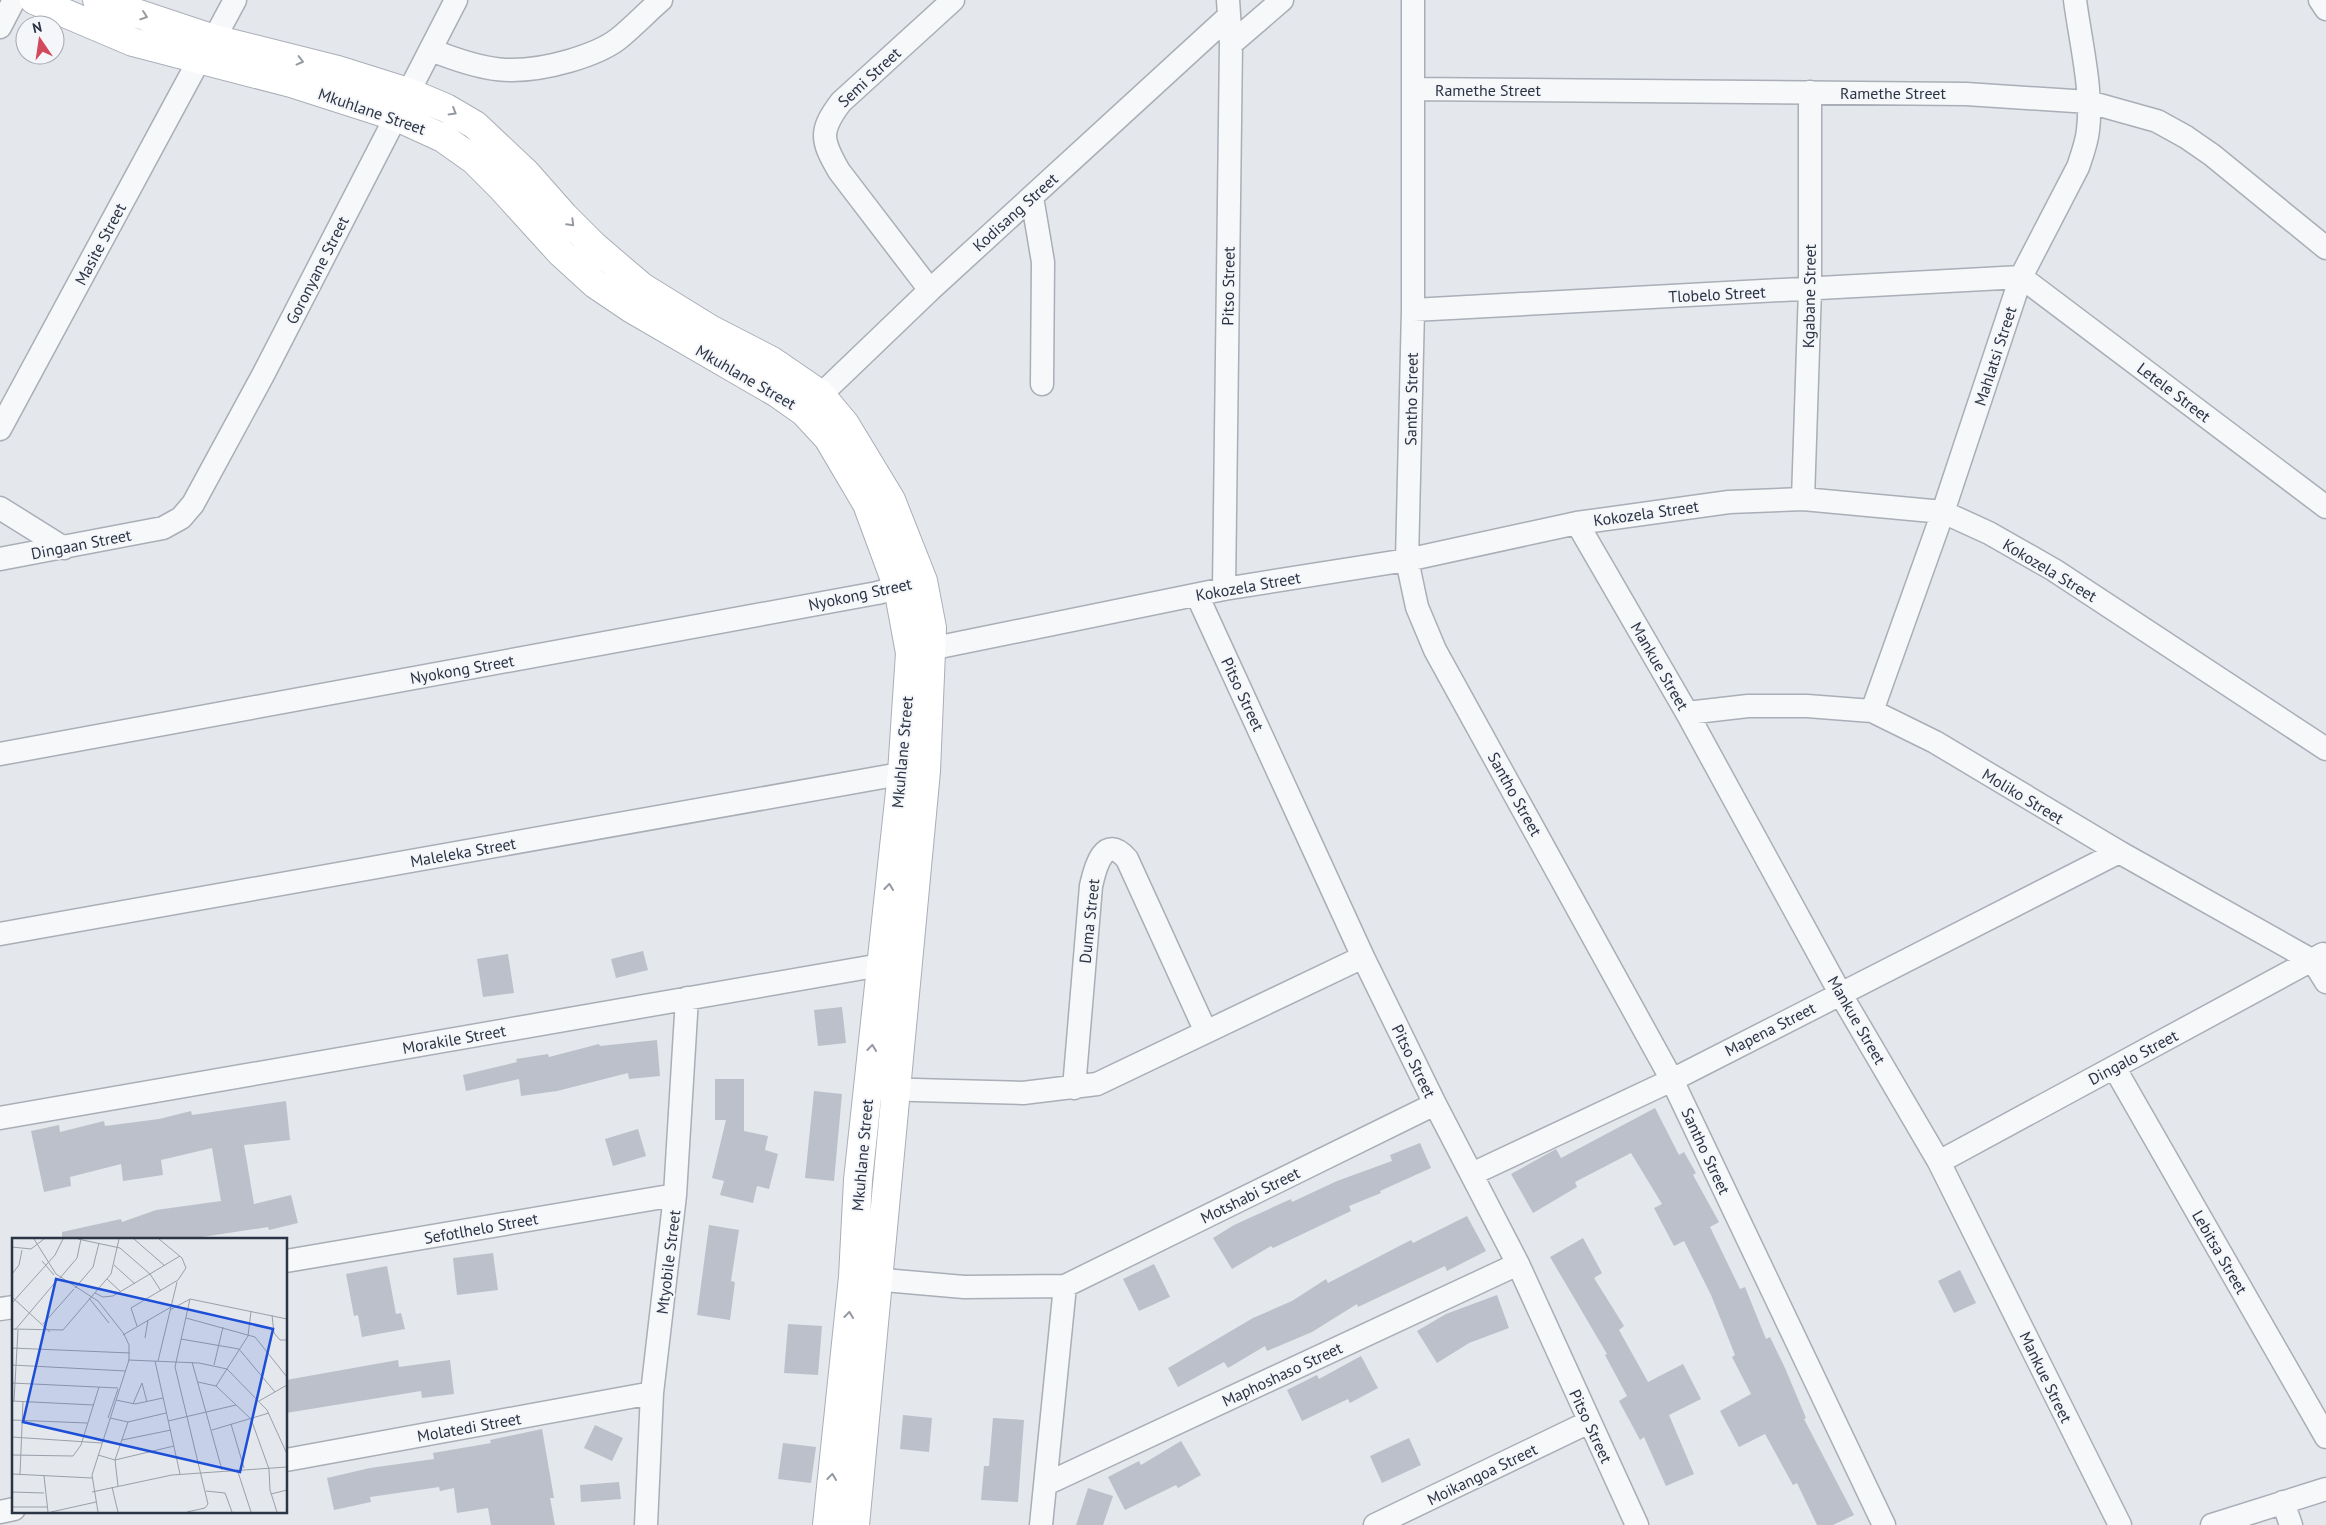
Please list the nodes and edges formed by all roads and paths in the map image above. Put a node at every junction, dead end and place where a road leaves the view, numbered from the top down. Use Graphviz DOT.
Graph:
graph roads {
  1 [pos="14,0"];
  2 [pos="34,0"];
  3 [pos="97,0"];
  4 [pos="235,0"];
  5 [pos="456,0"];
  6 [pos="660,0"];
  7 [pos="953,0"];
  8 [pos="1282,0"];
  9 [pos="1413,0"];
  10 [pos="2075,0"];
  11 [pos="2320,0"];
  12 [pos="1229,8"];
  13 [pos="2326,9"];
  14 [pos="0,27"];
  15 [pos="1231,44"];
  16 [pos="206,50"];
  17 [pos="431,50"];
  18 [pos="1414,89"];
  19 [pos="408,92"];
  20 [pos="1810,92"];
  21 [pos="2088,102"];
  22 [pos="397,117"];
  23 [pos="1032,197"];
  24 [pos="2326,248"];
  25 [pos="2021,278"];
  26 [pos="1810,289"];
  27 [pos="930,290"];
  28 [pos="1413,310"];
  29 [pos="1042,384"];
  30 [pos="812,403"];
  31 [pos="0,429"];
  32 [pos="1803,499"];
  33 [pos="2326,507"];
  34 [pos="0,508"];
  35 [pos="1943,512"];
  36 [pos="1577,523"];
  37 [pos="163,528"];
  38 [pos="64,548"];
  39 [pos="0,559"];
  40 [pos="1407,560"];
  41 [pos="910,584"];
  42 [pos="1224,588"];
  43 [pos="1197,595"];
  44 [pos="921,651"];
  45 [pos="1872,711"];
  46 [pos="1687,713"];
  47 [pos="2326,749"];
  48 [pos="0,754"];
  49 [pos="914,772"];
  50 [pos="2119,852"];
  51 [pos="0,934"];
  52 [pos="2319,956"];
  53 [pos="1363,957"];
  54 [pos="909,960"];
  55 [pos="882,964"];
  56 [pos="2326,982"];
  57 [pos="1840,993"];
  58 [pos="688,998"];
  59 [pos="1206,1032"];
  60 [pos="2114,1067"];
  61 [pos="1672,1080"];
  62 [pos="868,1088"];
  63 [pos="1074,1088"];
  64 [pos="897,1091"];
  65 [pos="1435,1104"];
  66 [pos="0,1118"];
  67 [pos="1939,1162"];
  68 [pos="1472,1174"];
  69 [pos="675,1195"];
  70 [pos="288,1261"];
  71 [pos="1518,1264"];
  72 [pos="866,1278"];
  73 [pos="1065,1286"];
  74 [pos="652,1393"];
  75 [pos="1589,1422"];
  76 [pos="2326,1437"];
  77 [pos="288,1460"];
  78 [pos="1046,1484"];
  79 [pos="2326,1489"];
  80 [pos="2282,1502"];
  81 [pos="646,1525"];
  82 [pos="827,1525"];
  83 [pos="854,1525"];
  84 [pos="1042,1525"];
  85 [pos="1376,1525"];
  86 [pos="1636,1525"];
  87 [pos="1884,1525"];
  88 [pos="2120,1525"];
  89 [pos="2212,1525"];
  90 [pos="2291,1525"];
  1 -- 14 [label="street"];
  2 -- 16 [label="street, Mkuhlane Street"];
  3 -- 16 [label="street, Mkuhlane Street, one-way"];
  4 -- 16 [label="street, Masite Street"];
  5 -- 17 [label="street, Goronyane Street"];
  6 -- 17 [label="street"];
  7 -- 27 [label="street, Semi Street"];
  8 -- 15 [label="street"];
  9 -- 18 [label="street, Santho Street"];
  10 -- 21 [label="street, Mahlatsi Street"];
  11 -- 13 [label="street"];
  12 -- 15 [label="street, Pitso Street"];
  12 -- 23 [label="street, Kodisang Street"];
  15 -- 42 [label="street, Pitso Street"];
  16 -- 19 [label="street, Mkuhlane Street, one-way"];
  16 -- 22 [label="street, Mkuhlane Street"];
  16 -- 31 [label="street, Masite Street"];
  17 -- 19 [label="street, Goronyane Street"];
  18 -- 20 [label="street, Ramethe Street"];
  18 -- 28 [label="street, Santho Street"];
  19 -- 22 [label="street, Goronyane Street"];
  19 -- 30 [label="street, Mkuhlane Street, one-way"];
  20 -- 21 [label="street, Ramethe Street"];
  20 -- 26 [label="street, Kgabane Street"];
  21 -- 24 [label="street, Ramethe Street"];
  21 -- 25 [label="street, Mahlatsi Street"];
  22 -- 30 [label="street, Mkuhlane Street"];
  22 -- 37 [label="street, Goronyane Street"];
  23 -- 27 [label="street, Kodisang Street"];
  23 -- 29 [label="street"];
  25 -- 26 [label="street, Tlobelo Street"];
  25 -- 33 [label="street, Letele Street"];
  25 -- 35 [label="street, Mahlatsi Street"];
  26 -- 28 [label="street, Tlobelo Street"];
  26 -- 32 [label="street, Kgabane Street"];
  27 -- 30 [label="street, Kodisang Street"];
  28 -- 40 [label="street, Santho Street"];
  30 -- 41 [label="street, Mkuhlane Street"];
  32 -- 35 [label="street, Kokozela Street"];
  32 -- 36 [label="street, Kokozela Street"];
  34 -- 38 [label="street"];
  35 -- 45 [label="street, Mahlatsi Street"];
  35 -- 47 [label="street, Kokozela Street"];
  36 -- 40 [label="street, Kokozela Street"];
  36 -- 46 [label="street, Mankue Street"];
  37 -- 38 [label="street, Dingaan Street"];
  38 -- 39 [label="street, Dingaan Street"];
  40 -- 42 [label="street, Kokozela Street"];
  40 -- 61 [label="street, Santho Street"];
  41 -- 44 [label="street, Mkuhlane Street"];
  41 -- 48 [label="street, Nyokong Street"];
  42 -- 43 [label="street, Kokozela Street"];
  43 -- 44 [label="street, Kokozela Street"];
  43 -- 53 [label="street, Pitso Street"];
  44 -- 49 [label="street, Mkuhlane Street"];
  45 -- 46 [label="street, Moliko Street"];
  45 -- 50 [label="street, Moliko Street"];
  46 -- 57 [label="street, Mankue Street"];
  49 -- 51 [label="street, Maleleka Street"];
  49 -- 54 [label="street, Mkuhlane Street"];
  55 -- 49 [label="street, Mkuhlane Street, one-way"];
  50 -- 52 [label="street, Moliko Street"];
  50 -- 57 [label="street, Mapena Street"];
  52 -- 56 [label="street"];
  52 -- 60 [label="street, Dingalo Street"];
  53 -- 59 [label="street"];
  53 -- 65 [label="street, Pitso Street"];
  54 -- 55 [label="street, Morakile Street"];
  54 -- 64 [label="street, Mkuhlane Street"];
  55 -- 58 [label="street, Morakile Street"];
  62 -- 55 [label="street, Mkuhlane Street, one-way"];
  57 -- 61 [label="street, Mapena Street"];
  57 -- 67 [label="street, Mankue Street"];
  58 -- 66 [label="street, Morakile Street"];
  58 -- 69 [label="street, Mtyobile Street"];
  59 -- 63 [label="street"];
  59 -- 63 [label="street, Duma Street"];
  60 -- 67 [label="street, Dingalo Street"];
  60 -- 76 [label="street, Lebitsa Street"];
  61 -- 68 [label="street, Mapena Street"];
  61 -- 87 [label="street, Santho Street"];
  62 -- 64 [label="street"];
  62 -- 72 [label="street, Mkuhlane Street"];
  63 -- 64 [label="street"];
  64 -- 72 [label="street, Mkuhlane Street"];
  65 -- 68 [label="street, Pitso Street"];
  65 -- 73 [label="street, Motshabi Street"];
  67 -- 88 [label="street, Mankue Street"];
  68 -- 71 [label="street, Pitso Street"];
  69 -- 70 [label="street, Sefotlhelo Street"];
  69 -- 74 [label="street, Mtyobile Street"];
  71 -- 75 [label="street, Pitso Street"];
  71 -- 78 [label="street, Maphoshaso Street"];
  72 -- 73 [label="street, Motshabi Street"];
  82 -- 72 [label="street, Mkuhlane Street, one-way"];
  72 -- 83 [label="street, Mkuhlane Street"];
  73 -- 78 [label="street"];
  74 -- 77 [label="street, Molatedi Street"];
  74 -- 81 [label="street, Mtyobile Street"];
  75 -- 85 [label="street, Moikangoa Street"];
  75 -- 86 [label="street, Pitso Street"];
  78 -- 84 [label="street"];
  79 -- 80 [label="street"];
  80 -- 89 [label="street"];
  80 -- 90 [label="street"];
}
